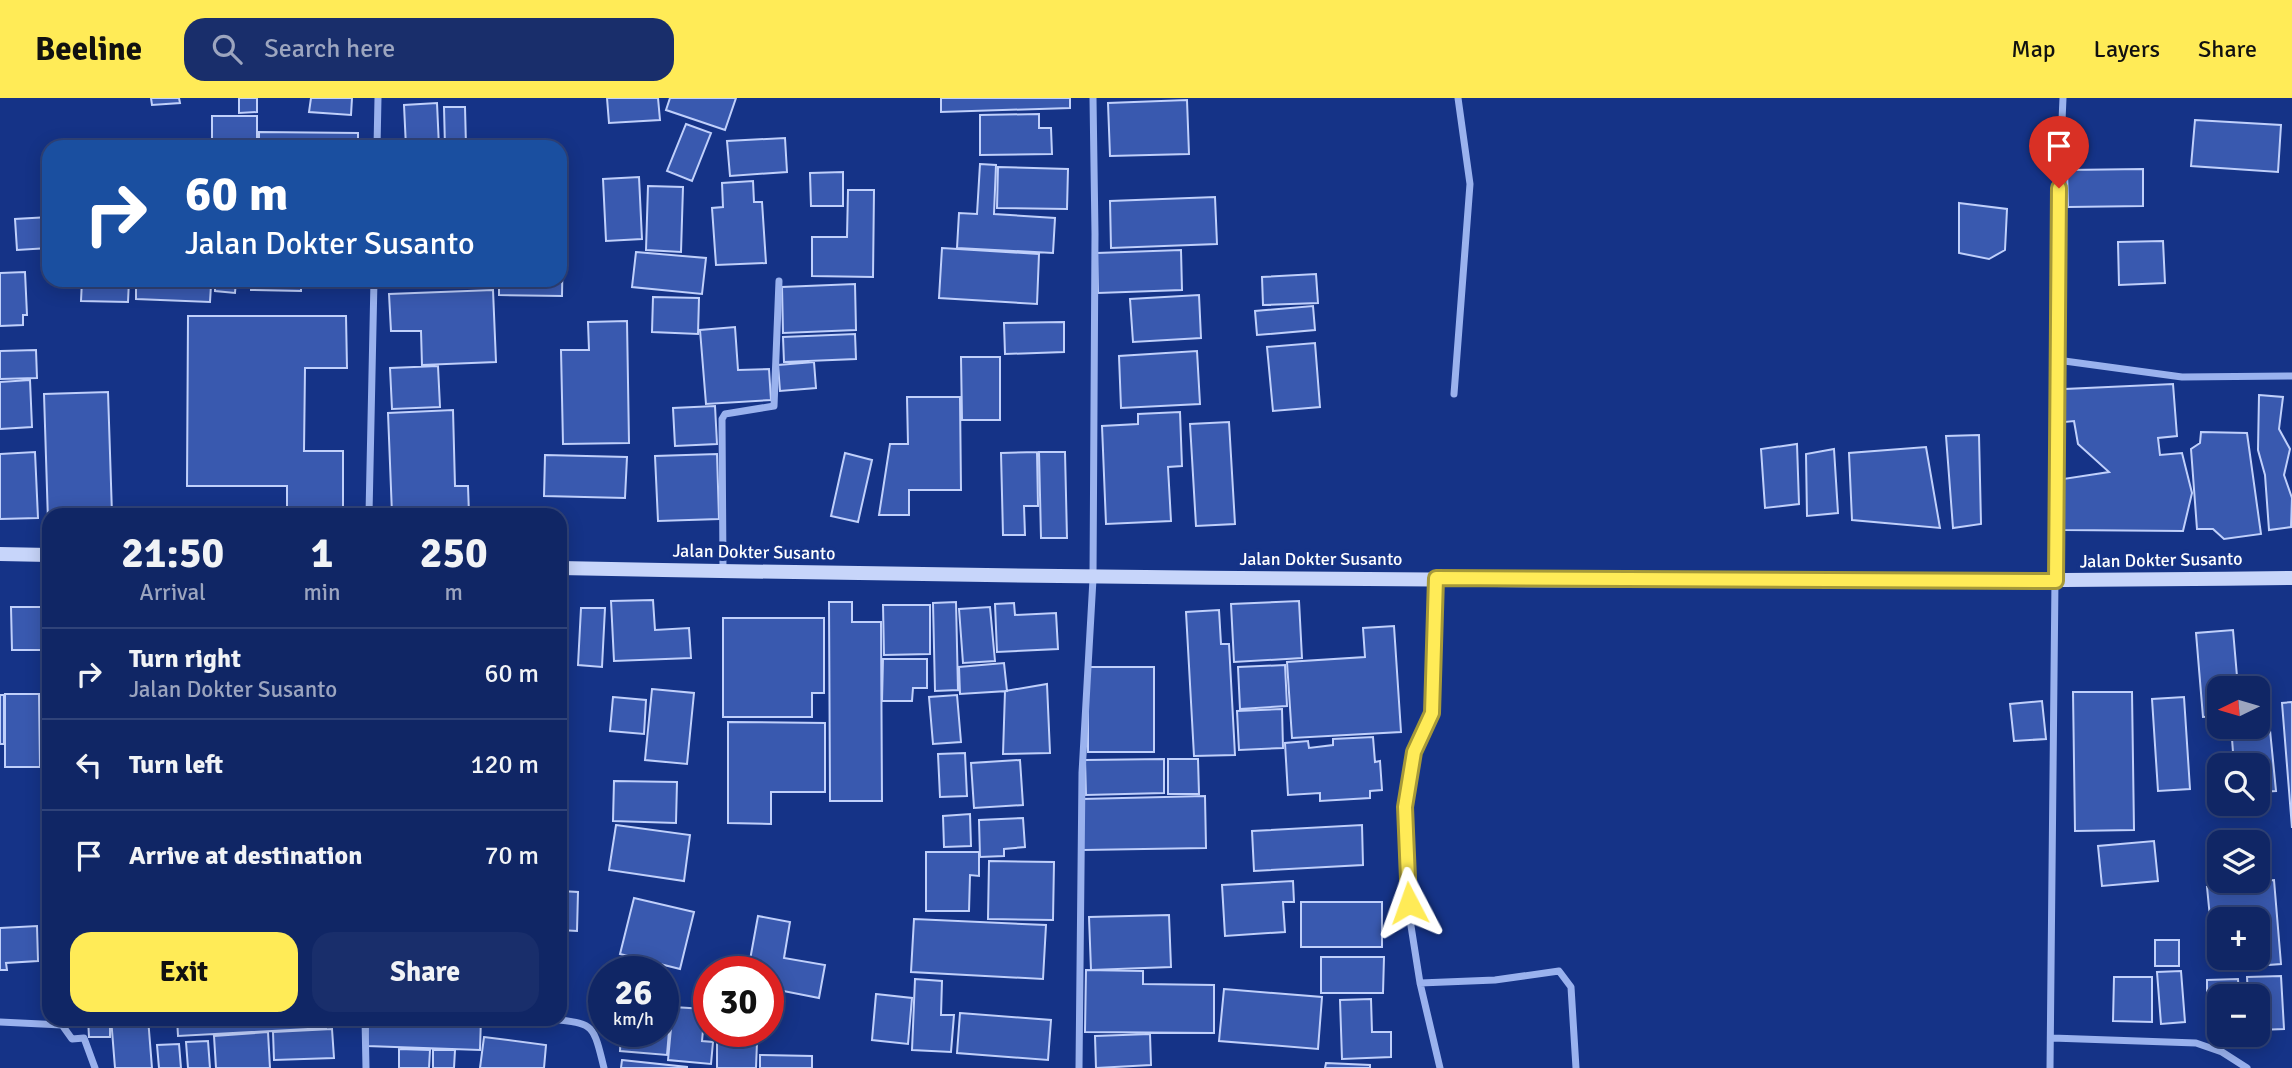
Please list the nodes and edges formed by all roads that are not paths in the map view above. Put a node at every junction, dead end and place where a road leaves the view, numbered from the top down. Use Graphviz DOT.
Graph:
graph roads {
  1 [pos="378,98"];
  2 [pos="1093,98"];
  3 [pos="1458,98"];
  4 [pos="2063,98"];
  5 [pos="377,140"];
  6 [pos="779,281"];
  7 [pos="374,287"];
  8 [pos="2057,360"];
  9 [pos="2292,376"];
  10 [pos="1454,394"];
  11 [pos="369,508"];
  12 [pos="0,554"];
  13 [pos="42,555"];
  14 [pos="567,568"];
  15 [pos="723,571"];
  16 [pos="1436,578"];
  17 [pos="2292,578"];
  18 [pos="1093,579"];
  19 [pos="2056,581"];
  20 [pos="1420,983"];
  21 [pos="0,1022"];
  22 [pos="567,1022"];
  23 [pos="42,1024"];
  24 [pos="63,1026"];
  25 [pos="365,1026"];
  26 [pos="2052,1038"];
  27 [pos="95,1068"];
  28 [pos="366,1068"];
  29 [pos="604,1068"];
  30 [pos="1079,1068"];
  31 [pos="1440,1068"];
  32 [pos="1576,1068"];
  33 [pos="2050,1068"];
  34 [pos="2247,1068"];
  1 -- 5 [label="street"];
  2 -- 18 [label="street"];
  3 -- 10 [label="street"];
  4 -- 8 [label="street"];
  6 -- 15 [label="street"];
  7 -- 11 [label="street"];
  8 -- 9 [label="street"];
  8 -- 19 [label="street"];
  12 -- 13 [label="main road"];
  14 -- 15 [label="main road, Jalan Dokter Susanto"];
  15 -- 18 [label="main road, Jalan Dokter Susanto"];
  16 -- 18 [label="main road, Jalan Dokter Susanto"];
  16 -- 19 [label="main road, Jalan Dokter Susanto"];
  16 -- 20 [label="street"];
  17 -- 19 [label="main road, Jalan Dokter Susanto"];
  18 -- 30 [label="street"];
  19 -- 26 [label="street"];
  20 -- 31 [label="street"];
  20 -- 32 [label="street"];
  21 -- 23 [label="street"];
  22 -- 29 [label="street"];
  24 -- 27 [label="street"];
  25 -- 28 [label="street"];
  26 -- 33 [label="street"];
  26 -- 34 [label="street"];
}
